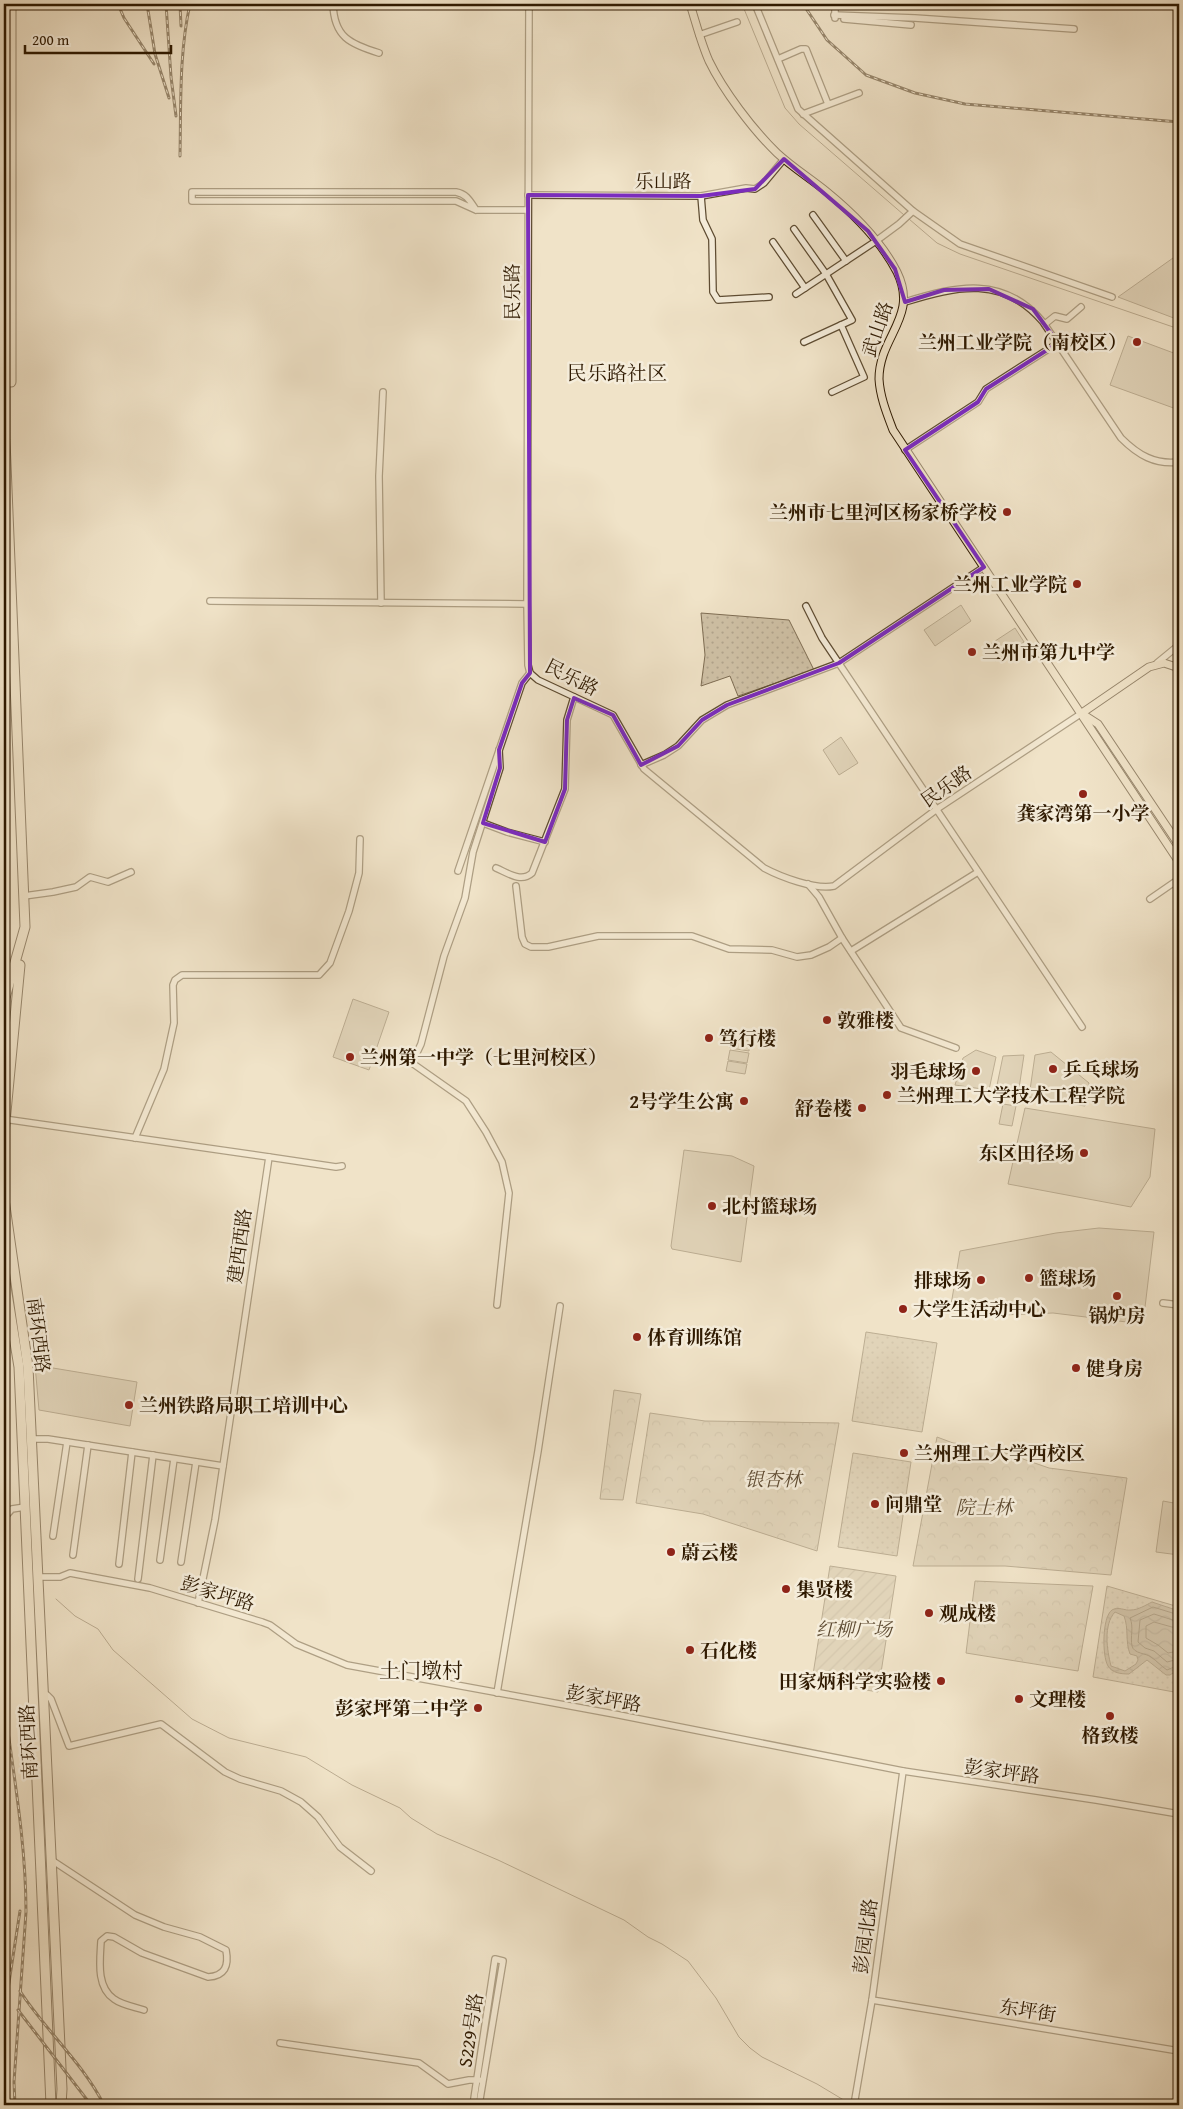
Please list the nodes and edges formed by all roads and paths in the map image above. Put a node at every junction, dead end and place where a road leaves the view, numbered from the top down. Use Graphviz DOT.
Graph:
graph roads {
  1 [pos="4,4"];
  2 [pos="11,4"];
  3 [pos="333,4"];
  4 [pos="529,4"];
  5 [pos="690,4"];
  6 [pos="754,4"];
  7 [pos="835,4"];
  8 [pos="834,15"];
  9 [pos="737,22"];
  10 [pos="911,25"];
  11 [pos="1074,29"];
  12 [pos="699,35"];
  13 [pos="379,53"];
  14 [pos="778,59"];
  15 [pos="860,93"];
  16 [pos="828,104"];
  17 [pos="803,114"];
  18 [pos="784,159"];
  19 [pos="313,193"];
  20 [pos="528,196"];
  21 [pos="700,196"];
  22 [pos="313,202"];
  23 [pos="476,210"];
  24 [pos="528,210"];
  25 [pos="912,213"];
  26 [pos="813,215"];
  27 [pos="794,229"];
  28 [pos="876,241"];
  29 [pos="773,242"];
  30 [pos="846,261"];
  31 [pos="826,274"];
  32 [pos="805,288"];
  33 [pos="796,294"];
  34 [pos="770,297"];
  35 [pos="1112,297"];
  36 [pos="905,302"];
  37 [pos="1081,307"];
  38 [pos="1045,324"];
  39 [pos="841,325"];
  40 [pos="804,342"];
  41 [pos="1058,343"];
  42 [pos="383,392"];
  43 [pos="832,392"];
  44 [pos="905,450"];
  45 [pos="1179,462"];
  46 [pos="7,477"];
  47 [pos="984,567"];
  48 [pos="210,601"];
  49 [pos="380,603"];
  50 [pos="527,604"];
  51 [pos="806,606"];
  52 [pos="1179,645"];
  53 [pos="838,663"];
  54 [pos="1158,663"];
  55 [pos="1179,668"];
  56 [pos="530,673"];
  57 [pos="574,697"];
  58 [pos="1082,713"];
  59 [pos="499,750"];
  60 [pos="641,765"];
  61 [pos="937,809"];
  62 [pos="483,823"];
  63 [pos="360,839"];
  64 [pos="545,842"];
  65 [pos="1179,845"];
  66 [pos="1179,862"];
  67 [pos="496,868"];
  68 [pos="458,871"];
  69 [pos="131,872"];
  70 [pos="978,872"];
  71 [pos="1179,879"];
  72 [pos="808,883"];
  73 [pos="516,886"];
  74 [pos="24,896"];
  75 [pos="1150,899"];
  76 [pos="24,935"];
  77 [pos="842,938"];
  78 [pos="851,951"];
  79 [pos="4,1002"];
  80 [pos="15,1006"];
  81 [pos="4,1015"];
  82 [pos="1082,1027"];
  83 [pos="956,1048"];
  84 [pos="5,1119"];
  85 [pos="4,1133"];
  86 [pos="135,1138"];
  87 [pos="269,1157"];
  88 [pos="342,1166"];
  89 [pos="4,1199"];
  90 [pos="4,1274"];
  91 [pos="1164,1303"];
  92 [pos="497,1305"];
  93 [pos="1179,1305"];
  94 [pos="560,1306"];
  95 [pos="27,1439"];
  96 [pos="67,1442"];
  97 [pos="88,1445"];
  98 [pos="132,1452"];
  99 [pos="153,1455"];
  100 [pos="174,1459"];
  101 [pos="196,1462"];
  102 [pos="223,1466"];
  103 [pos="25,1507"];
  104 [pos="4,1518"];
  105 [pos="53,1536"];
  106 [pos="73,1555"];
  107 [pos="160,1560"];
  108 [pos="181,1562"];
  109 [pos="119,1564"];
  110 [pos="37,1576"];
  111 [pos="138,1579"];
  112 [pos="198,1603"];
  113 [pos="497,1693"];
  114 [pos="42,1694"];
  115 [pos="903,1771"];
  116 [pos="1179,1814"];
  117 [pos="50,1859"];
  118 [pos="371,1870"];
  119 [pos="872,2000"];
  120 [pos="144,2010"];
  121 [pos="280,2043"];
  122 [pos="1179,2051"];
  123 [pos="480,2080"];
  124 [pos="51,2105"];
  125 [pos="61,2105"];
  126 [pos="473,2105"];
  127 [pos="479,2105"];
  128 [pos="854,2105"];
  1 -- 46 [label="highway"];
  2 -- 46 [label="highway"];
  3 -- 13 [label="street"];
  4 -- 20 [label="street, 民乐路"];
  5 -- 12 [label="main road, 武山路"];
  6 -- 14 [label="street"];
  7 -- 8 [label="street"];
  8 -- 10 [label="street"];
  8 -- 11 [label="street"];
  9 -- 12 [label="street"];
  12 -- 18 [label="main road, 武山路"];
  14 -- 16 [label="street"];
  14 -- 17 [label="street"];
  15 -- 16 [label="street"];
  16 -- 17 [label="street"];
  17 -- 25 [label="street"];
  18 -- 21 [label="street, 乐山路"];
  18 -- 28 [label="main road, 武山路"];
  19 -- 22 [label="street"];
  19 -- 22 [label="street"];
  19 -- 23 [label="street"];
  20 -- 21 [label="street, 乐山路"];
  20 -- 24 [label="street, 民乐路"];
  21 -- 34 [label="street"];
  22 -- 23 [label="street"];
  23 -- 24 [label="street"];
  24 -- 50 [label="street, 民乐路"];
  25 -- 28 [label="street"];
  25 -- 35 [label="street"];
  26 -- 30 [label="street"];
  27 -- 31 [label="street"];
  28 -- 30 [label="street"];
  28 -- 36 [label="main road, 武山路"];
  29 -- 32 [label="street"];
  30 -- 31 [label="street"];
  31 -- 32 [label="street"];
  31 -- 39 [label="street"];
  32 -- 33 [label="street"];
  36 -- 38 [label="street"];
  36 -- 44 [label="main road, 武山路"];
  37 -- 38 [label="street"];
  38 -- 41 [label="street"];
  39 -- 40 [label="street"];
  39 -- 43 [label="street"];
  41 -- 44 [label="street"];
  41 -- 45 [label="street"];
  42 -- 49 [label="street"];
  44 -- 47 [label="main road, 武山路"];
  46 -- 74 [label="highway"];
  47 -- 53 [label="street"];
  47 -- 58 [label="main road, 武山路"];
  48 -- 49 [label="street"];
  49 -- 50 [label="street"];
  50 -- 56 [label="street, 民乐路"];
  51 -- 53 [label="street"];
  52 -- 54 [label="street"];
  53 -- 60 [label="street"];
  53 -- 61 [label="street"];
  54 -- 55 [label="main road"];
  54 -- 58 [label="main road"];
  56 -- 57 [label="street, 民乐路"];
  56 -- 59 [label="street"];
  57 -- 60 [label="street, 民乐路"];
  57 -- 64 [label="street"];
  58 -- 61 [label="street, 民乐路"];
  58 -- 65 [label="main road"];
  58 -- 66 [label="main road"];
  59 -- 62 [label="street"];
  59 -- 68 [label="street"];
  60 -- 72 [label="street, 民乐路"];
  61 -- 70 [label="street"];
  61 -- 72 [label="street, 民乐路"];
  62 -- 64 [label="street"];
  62 -- 92 [label="street"];
  63 -- 86 [label="street"];
  64 -- 67 [label="street"];
  69 -- 74 [label="street"];
  70 -- 78 [label="street"];
  70 -- 82 [label="street"];
  71 -- 75 [label="street"];
  72 -- 77 [label="street"];
  73 -- 77 [label="street"];
  74 -- 76 [label="highway"];
  76 -- 79 [label="highway"];
  76 -- 80 [label="highway"];
  77 -- 78 [label="street"];
  78 -- 83 [label="street"];
  79 -- 80 [label="main road"];
  79 -- 81 [label="highway"];
  80 -- 84 [label="highway"];
  84 -- 85 [label="highway"];
  84 -- 86 [label="street"];
  86 -- 87 [label="street"];
  87 -- 88 [label="street"];
  87 -- 102 [label="street, 建西西路"];
  89 -- 95 [label="highway, 南环西路"];
  90 -- 95 [label="highway, 南环西路"];
  91 -- 93 [label="street"];
  94 -- 113 [label="street"];
  95 -- 96 [label="street"];
  95 -- 103 [label="highway, 南环西路"];
  95 -- 110 [label="highway, 南环西路"];
  96 -- 97 [label="street"];
  96 -- 105 [label="street"];
  97 -- 98 [label="street"];
  97 -- 106 [label="street"];
  98 -- 99 [label="street"];
  98 -- 109 [label="street"];
  99 -- 100 [label="street"];
  99 -- 111 [label="street"];
  100 -- 101 [label="street"];
  100 -- 107 [label="street"];
  101 -- 102 [label="street"];
  101 -- 108 [label="street"];
  102 -- 112 [label="street, 建西西路"];
  103 -- 104 [label="street"];
  103 -- 124 [label="highway, 南环西路"];
  110 -- 112 [label="street, 彭家坪路"];
  110 -- 114 [label="highway, 南环西路"];
  112 -- 113 [label="street, 彭家坪路"];
  113 -- 115 [label="street, 彭家坪路"];
  114 -- 117 [label="highway, 南环西路"];
  114 -- 118 [label="street"];
  115 -- 116 [label="street, 彭家坪路"];
  115 -- 119 [label="street, 彭园北路"];
  117 -- 120 [label="street"];
  117 -- 125 [label="highway, 南环西路"];
  119 -- 122 [label="street, 东坪街"];
  119 -- 128 [label="street, 彭园北路"];
  121 -- 123 [label="street"];
  123 -- 123 [label="street, S229号路"];
  123 -- 126 [label="street, S229号路"];
  123 -- 127 [label="street, S229号路"];
}
